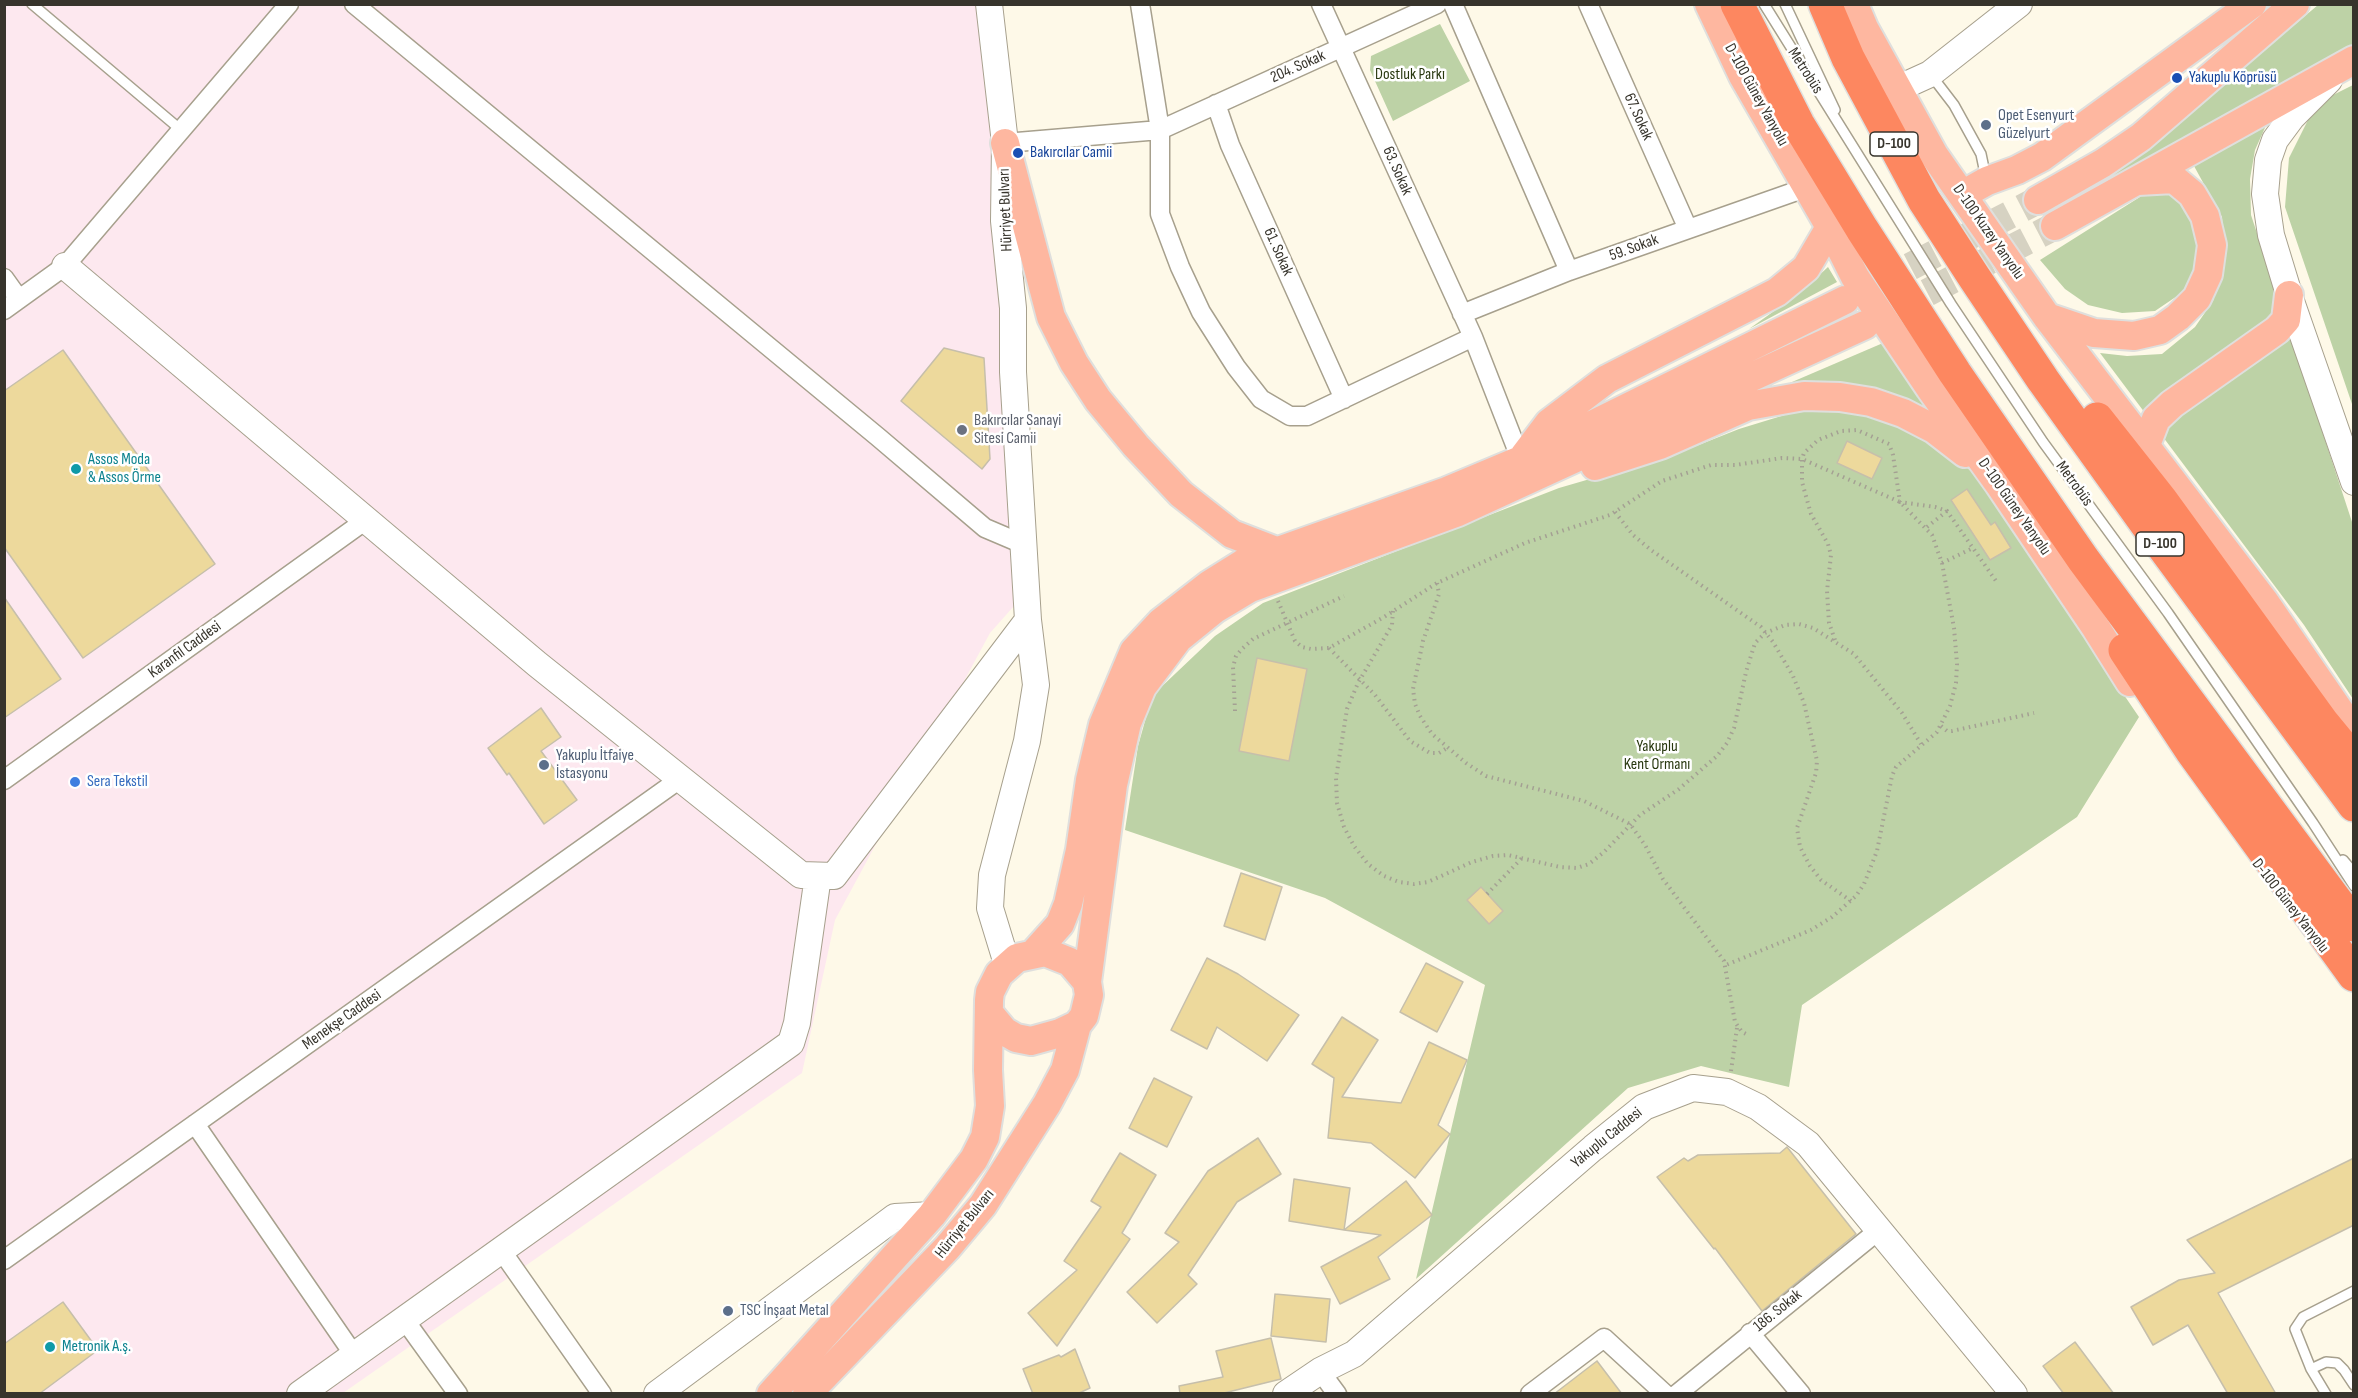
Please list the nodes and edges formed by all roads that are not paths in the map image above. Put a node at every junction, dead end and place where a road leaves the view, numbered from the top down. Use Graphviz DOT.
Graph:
graph roads {
  1 [pos="32,4"];
  2 [pos="289,4"];
  3 [pos="354,4"];
  4 [pos="989,4"];
  5 [pos="1140,4"];
  6 [pos="1322,4"];
  7 [pos="1437,4"];
  8 [pos="1453,4"];
  9 [pos="1588,4"];
  10 [pos="1709,4"];
  11 [pos="1737,4"];
  12 [pos="1764,4"];
  13 [pos="1785,4"];
  14 [pos="1825,4"];
  15 [pos="1854,4"];
  16 [pos="2252,4"];
  17 [pos="2295,4"];
  18 [pos="2016,6"];
  19 [pos="1341,48"];
  20 [pos="2354,60"];
  21 [pos="1930,74"];
  22 [pos="1897,89"];
  23 [pos="1216,104"];
  24 [pos="181,130"];
  25 [pos="1160,130"];
  26 [pos="1848,136"];
  27 [pos="1005,143"];
  28 [pos="2133,182"];
  29 [pos="1808,188"];
  30 [pos="1977,197"];
  31 [pos="2038,200"];
  32 [pos="2055,226"];
  33 [pos="1830,227"];
  34 [pos="1688,229"];
  35 [pos="65,266"];
  36 [pos="1569,271"];
  37 [pos="1974,277"];
  38 [pos="4,278"];
  39 [pos="2289,295"];
  40 [pos="1845,300"];
  41 [pos="12,305"];
  42 [pos="1462,314"];
  43 [pos="2047,317"];
  44 [pos="1865,325"];
  45 [pos="1473,337"];
  46 [pos="1344,399"];
  47 [pos="2146,444"];
  48 [pos="1521,460"];
  49 [pos="2354,482"];
  50 [pos="2000,484"];
  51 [pos="2032,485"];
  52 [pos="1511,488"];
  53 [pos="366,520"];
  54 [pos="1025,545"];
  55 [pos="1276,551"];
  56 [pos="1028,620"];
  57 [pos="2354,732"];
  58 [pos="2354,761"];
  59 [pos="680,779"];
  60 [pos="4,780"];
  61 [pos="2354,805"];
  62 [pos="2313,823"];
  63 [pos="2354,873"];
  64 [pos="818,876"];
  65 [pos="2354,886"];
  66 [pos="2354,925"];
  67 [pos="1034,953"];
  68 [pos="1008,967"];
  69 [pos="2354,975"];
  70 [pos="1087,982"];
  71 [pos="2354,987"];
  72 [pos="989,1013"];
  73 [pos="1077,1025"];
  74 [pos="195,1124"];
  75 [pos="932,1215"];
  76 [pos="1879,1230"];
  77 [pos="501,1250"];
  78 [pos="4,1260"];
  79 [pos="2354,1291"];
  80 [pos="404,1319"];
  81 [pos="1750,1334"];
  82 [pos="354,1355"];
  83 [pos="2311,1369"];
  84 [pos="1320,1371"];
  85 [pos="2354,1385"];
  86 [pos="300,1394"];
  87 [pos="458,1394"];
  88 [pos="603,1394"];
  89 [pos="657,1394"];
  90 [pos="771,1394"];
  91 [pos="807,1394"];
  92 [pos="1286,1394"];
  93 [pos="1337,1394"];
  94 [pos="1530,1394"];
  95 [pos="1665,1394"];
  96 [pos="1677,1394"];
  97 [pos="1801,1394"];
  98 [pos="2014,1394"];
  99 [pos="2326,1394"];
  1 -- 24 [label="lane"];
  2 -- 24 [label="street"];
  3 -- 54 [label="street"];
  4 -- 27 [label="street, Hürriyet Bulvarı"];
  5 -- 25 [label="street"];
  6 -- 19 [label="street, 63. Sokak"];
  7 -- 19 [label="street, 204. Sokak"];
  8 -- 36 [label="street"];
  9 -- 34 [label="street, 67. Sokak"];
  10 -- 29 [label="main road, D-100 Güney Yanyolu"];
  11 -- 51 [label="highway"];
  12 -- 26 [label="lane, Metrobüs"];
  13 -- 26 [label="lane, Metrobüs"];
  14 -- 37 [label="highway, D-100"];
  15 -- 22 [label="main road, D-100 Kuzey Yanyolu"];
  16 -- 30 [label="main road"];
  17 -- 31 [label="main road"];
  18 -- 21 [label="street"];
  19 -- 23 [label="street, 204. Sokak"];
  19 -- 42 [label="street, 63. Sokak"];
  20 -- 28 [label="main road"];
  20 -- 39 [label="street"];
  21 -- 22 [label="street"];
  21 -- 30 [label="lane"];
  22 -- 30 [label="main road, D-100 Kuzey Yanyolu"];
  23 -- 25 [label="street, 204. Sokak"];
  23 -- 46 [label="street, 61. Sokak"];
  24 -- 35 [label="street"];
  25 -- 27 [label="street"];
  25 -- 46 [label="street"];
  26 -- 62 [label="lane, Metrobüs"];
  27 -- 54 [label="street, Hürriyet Bulvarı"];
  27 -- 55 [label="main road"];
  28 -- 32 [label="main road"];
  28 -- 43 [label="main road"];
  29 -- 33 [label="main road, D-100 Güney Yanyolu"];
  29 -- 34 [label="street, 59. Sokak"];
  30 -- 43 [label="main road, D-100 Kuzey Yanyolu"];
  33 -- 48 [label="main road"];
  33 -- 50 [label="main road, D-100 Güney Yanyolu"];
  34 -- 36 [label="street, 59. Sokak"];
  35 -- 41 [label="street"];
  35 -- 53 [label="street"];
  36 -- 42 [label="street, 59. Sokak"];
  37 -- 58 [label="highway"];
  37 -- 61 [label="highway, D-100"];
  38 -- 41 [label="street"];
  39 -- 47 [label="main road"];
  39 -- 49 [label="street"];
  40 -- 48 [label="main road"];
  42 -- 45 [label="street, 63. Sokak"];
  43 -- 47 [label="main road, D-100 Kuzey Yanyolu"];
  44 -- 52 [label="main road"];
  45 -- 46 [label="street"];
  45 -- 48 [label="street, 63. Sokak"];
  47 -- 57 [label="main road, D-100 Kuzey Yanyolu"];
  48 -- 55 [label="main road"];
  50 -- 52 [label="main road"];
  50 -- 71 [label="main road, D-100 Güney Yanyolu"];
  51 -- 66 [label="highway"];
  51 -- 69 [label="highway"];
  52 -- 70 [label="main road"];
  53 -- 59 [label="street"];
  53 -- 60 [label="street, Karanfil Caddesi"];
  54 -- 56 [label="street, Hürriyet Bulvarı"];
  55 -- 67 [label="main road"];
  56 -- 64 [label="street"];
  56 -- 68 [label="street, Hürriyet Bulvarı"];
  59 -- 64 [label="street"];
  59 -- 74 [label="street, Menekşe Caddesi"];
  62 -- 63 [label="lane, Metrobüs"];
  62 -- 65 [label="lane, Metrobüs"];
  64 -- 77 [label="street"];
  67 -- 68 [label="main road"];
  67 -- 70 [label="main road"];
  68 -- 72 [label="main road"];
  70 -- 73 [label="main road"];
  72 -- 73 [label="main road"];
  72 -- 75 [label="main road, Hürriyet Bulvarı"];
  73 -- 91 [label="main road, Hürriyet Bulvarı"];
  74 -- 78 [label="street, Menekşe Caddesi"];
  74 -- 82 [label="street"];
  75 -- 89 [label="street"];
  75 -- 90 [label="main road, Hürriyet Bulvarı"];
  76 -- 81 [label="street, 186. Sokak"];
  76 -- 84 [label="street, Yakuplu Caddesi"];
  76 -- 98 [label="street, Yakuplu Caddesi"];
  77 -- 80 [label="street"];
  77 -- 88 [label="street"];
  79 -- 83 [label="lane"];
  80 -- 82 [label="street"];
  80 -- 87 [label="street"];
  81 -- 96 [label="street, 186. Sokak"];
  81 -- 97 [label="street"];
  82 -- 86 [label="street"];
  83 -- 85 [label="lane"];
  83 -- 99 [label="lane"];
  84 -- 92 [label="street, Yakuplu Caddesi"];
  84 -- 93 [label="street"];
  94 -- 95 [label="street"];
}
